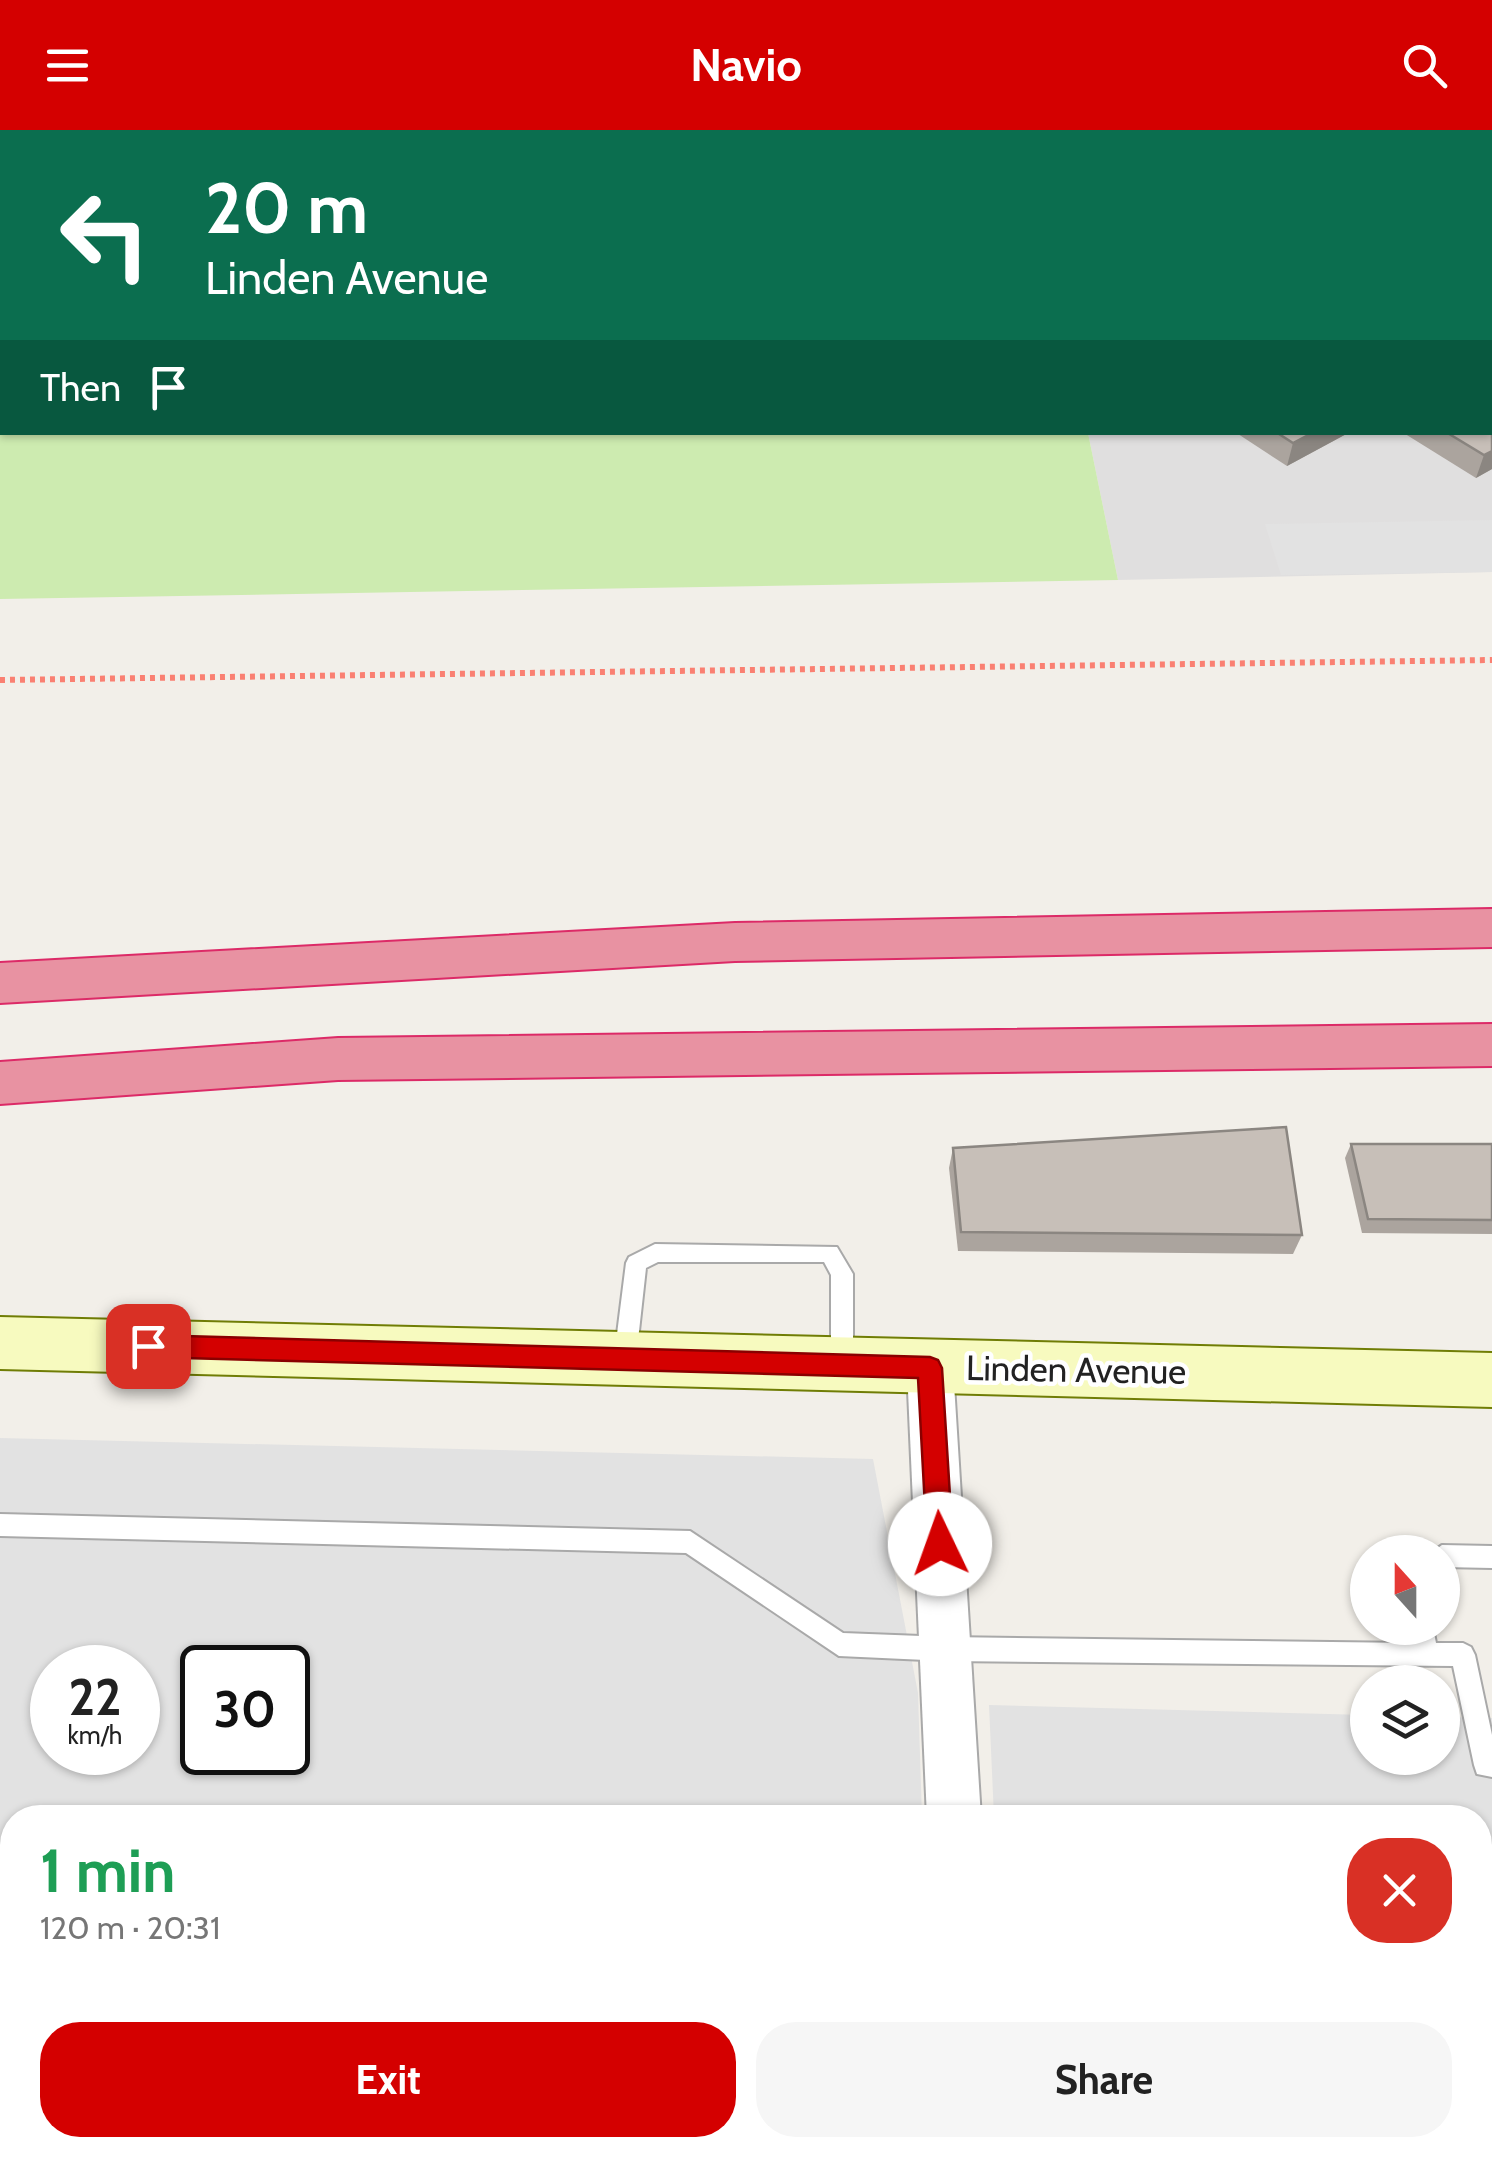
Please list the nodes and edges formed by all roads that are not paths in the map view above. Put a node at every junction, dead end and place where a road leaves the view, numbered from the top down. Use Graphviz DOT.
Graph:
graph roads {
  1 [pos="1492,890"];
  2 [pos="1492,928"];
  3 [pos="735,942"];
  4 [pos="0,984"];
  5 [pos="1492,1044"];
  6 [pos="1196,1050"];
  7 [pos="1492,1073"];
  8 [pos="0,1083"];
  9 [pos="0,1343"];
  10 [pos="625,1358"];
  11 [pos="842,1365"];
  12 [pos="930,1368"];
  13 [pos="1492,1380"];
  14 [pos="0,1526"];
  15 [pos="1460,1556"];
  16 [pos="1492,1557"];
  17 [pos="1425,1645"];
  18 [pos="946,1649"];
  19 [pos="1426,1654"];
  20 [pos="1492,1765"];
  21 [pos="953,1805"];
  1 -- 3 [label="highway"];
  2 -- 3 [label="highway"];
  3 -- 4 [label="highway"];
  5 -- 6 [label="highway"];
  6 -- 7 [label="highway"];
  6 -- 8 [label="highway"];
  9 -- 10 [label="main road, Linden Avenue"];
  10 -- 11 [label="main road, Linden Avenue"];
  10 -- 11 [label="lane"];
  11 -- 12 [label="main road, Linden Avenue"];
  12 -- 13 [label="main road, Linden Avenue"];
  12 -- 18 [label="street"];
  14 -- 18 [label="lane"];
  15 -- 16 [label="lane"];
  17 -- 19 [label="lane"];
  18 -- 19 [label="lane"];
  18 -- 21 [label="street"];
  19 -- 20 [label="lane"];
}
